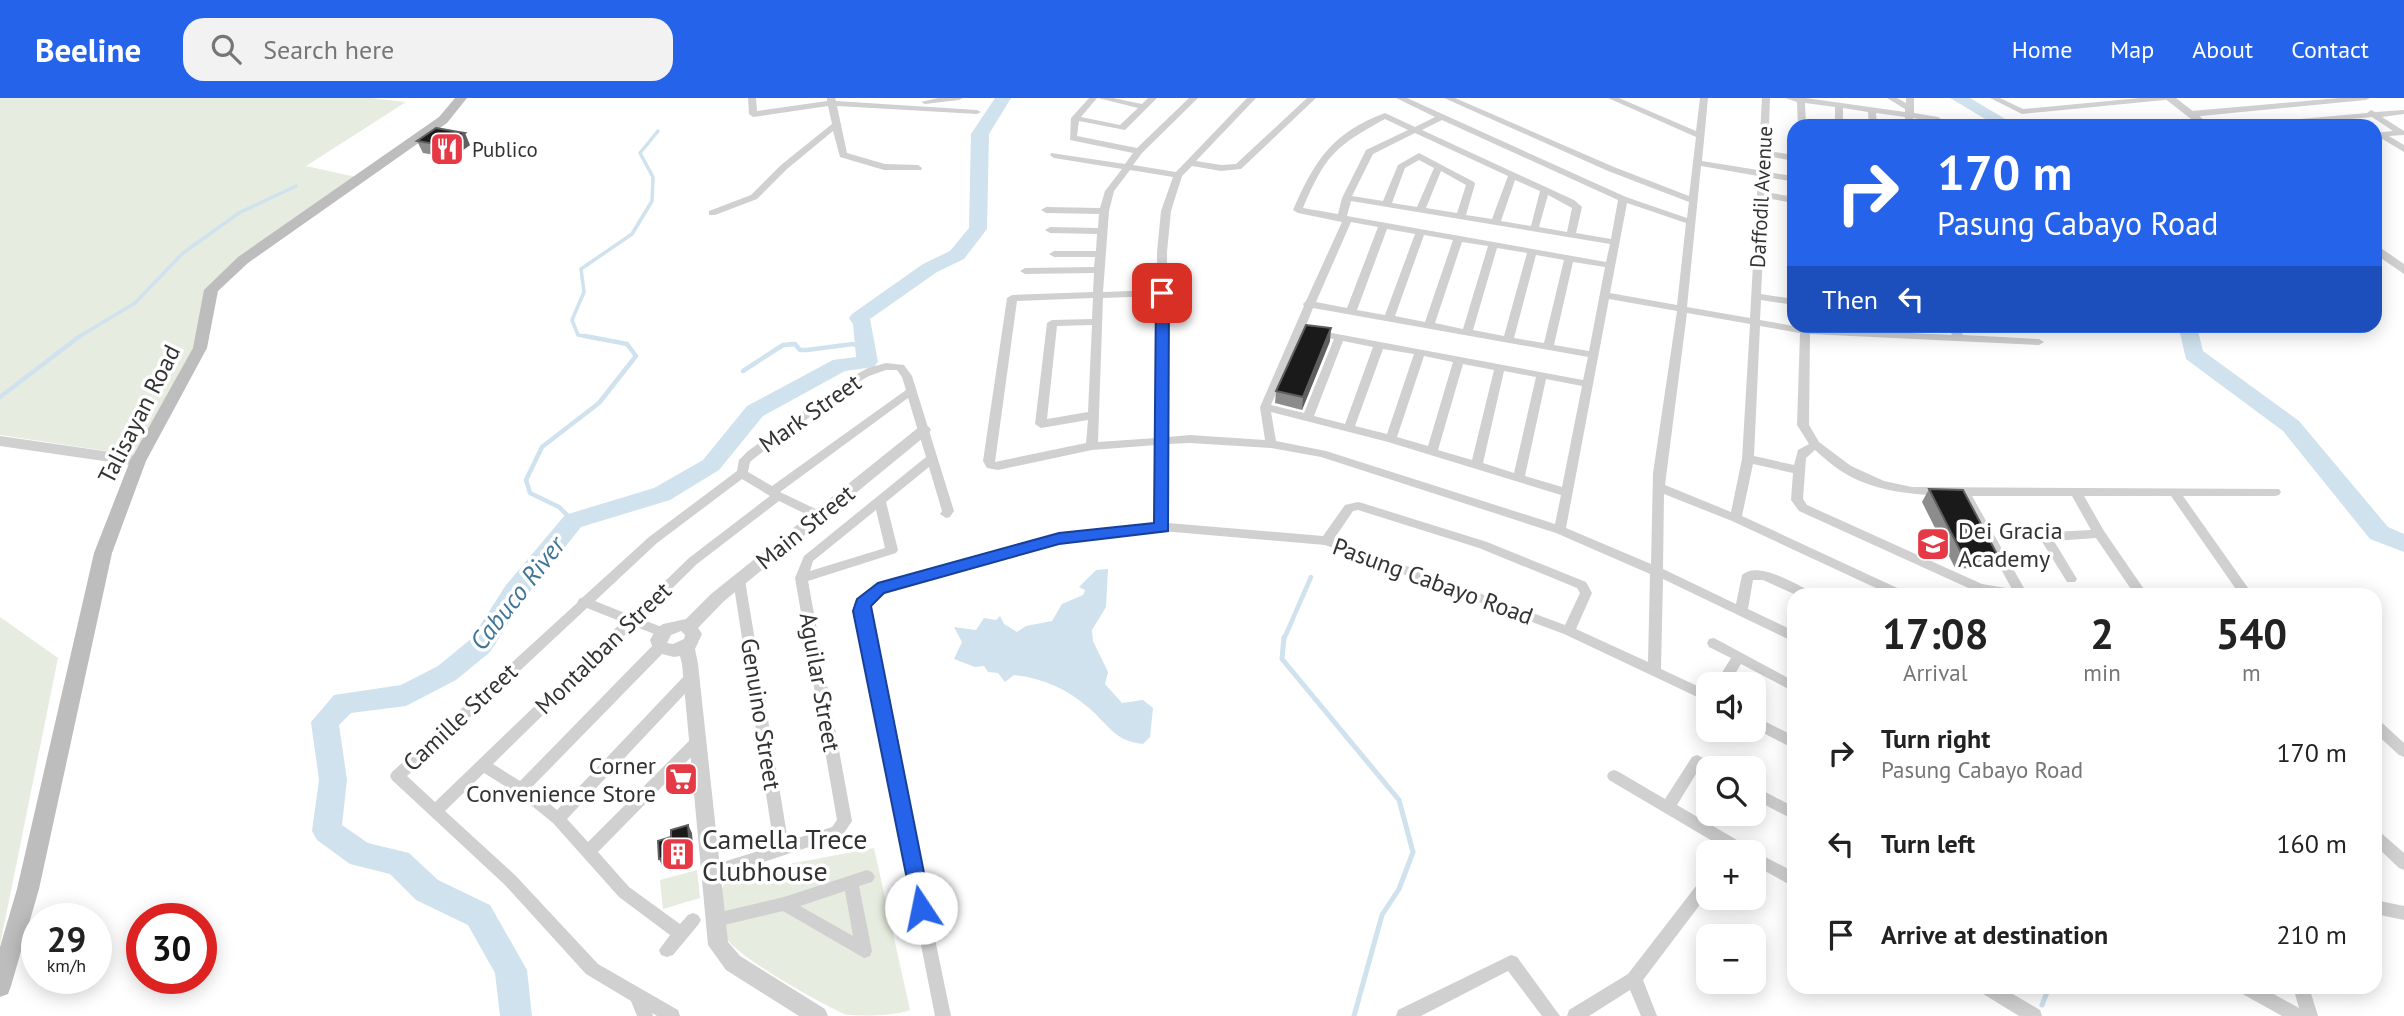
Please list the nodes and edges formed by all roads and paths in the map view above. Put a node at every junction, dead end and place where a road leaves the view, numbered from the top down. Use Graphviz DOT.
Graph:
graph roads {
  1 [pos="752,98"];
  2 [pos="788,98"];
  3 [pos="959,98"];
  4 [pos="1093,98"];
  5 [pos="1102,98"];
  6 [pos="1153,98"];
  7 [pos="1194,98"];
  8 [pos="1252,98"];
  9 [pos="1311,98"];
  10 [pos="1400,98"];
  11 [pos="1448,98"];
  12 [pos="1612,98"];
  13 [pos="1704,98"];
  14 [pos="1766,98"];
  15 [pos="1788,98"];
  16 [pos="1891,98"];
  17 [pos="1994,98"];
  18 [pos="2167,98"];
  19 [pos="2366,98"];
  20 [pos="461,99"];
  21 [pos="1801,99"];
  22 [pos="2349,99"];
  23 [pos="831,101"];
  24 [pos="874,101"];
  25 [pos="1634,102"];
  26 [pos="897,105"];
  27 [pos="1839,105"];
  28 [pos="1143,107"];
  29 [pos="1909,107"];
  30 [pos="789,109"];
  31 [pos="1872,110"];
  32 [pos="976,112"];
  33 [pos="2404,112"];
  34 [pos="2190,114"];
  35 [pos="2374,115"];
  36 [pos="1441,117"];
  37 [pos="1075,118"];
  38 [pos="1802,119"];
  39 [pos="1839,119"];
  40 [pos="1873,119"];
  41 [pos="1935,119"];
  42 [pos="2197,119"];
  43 [pos="2330,119"];
  44 [pos="2380,119"];
  45 [pos="2382,120"];
  46 [pos="836,125"];
  47 [pos="1413,130"];
  48 [pos="2403,133"];
  49 [pos="2382,135"];
  50 [pos="1700,136"];
  51 [pos="2382,137"];
  52 [pos="2404,149"];
  53 [pos="1139,150"];
  54 [pos="1763,153"];
  55 [pos="1054,155"];
  56 [pos="1787,157"];
  57 [pos="1189,163"];
  58 [pos="1696,163"];
  59 [pos="1125,166"];
  60 [pos="1439,166"];
  61 [pos="918,168"];
  62 [pos="1761,174"];
  63 [pos="1178,175"];
  64 [pos="1513,177"];
  65 [pos="1787,178"];
  66 [pos="1545,191"];
  67 [pos="1759,194"];
  68 [pos="1347,198"];
  69 [pos="1623,199"];
  70 [pos="1787,199"];
  71 [pos="1693,201"];
  72 [pos="1386,205"];
  73 [pos="1046,210"];
  74 [pos="1104,211"];
  75 [pos="1420,211"];
  76 [pos="712,213"];
  77 [pos="1460,218"];
  78 [pos="1344,220"];
  79 [pos="1690,222"];
  80 [pos="1494,223"];
  81 [pos="1383,227"];
  82 [pos="1050,230"];
  83 [pos="1534,230"];
  84 [pos="1102,231"];
  85 [pos="1420,233"];
  86 [pos="1571,236"];
  87 [pos="1458,240"];
  88 [pos="1613,242"];
  89 [pos="1493,246"];
  90 [pos="1532,252"];
  91 [pos="2382,253"];
  92 [pos="1054,254"];
  93 [pos="1100,254"];
  94 [pos="1569,258"];
  95 [pos="1609,265"];
  96 [pos="1099,270"];
  97 [pos="2404,270"];
  98 [pos="1025,271"];
  99 [pos="1162,293"];
  100 [pos="1099,295"];
  101 [pos="1604,295"];
  102 [pos="1757,296"];
  103 [pos="1787,301"];
  104 [pos="1308,304"];
  105 [pos="1682,309"];
  106 [pos="1351,312"];
  107 [pos="1389,319"];
  108 [pos="1755,321"];
  109 [pos="1097,322"];
  110 [pos="1429,325"];
  111 [pos="1787,327"];
  112 [pos="1300,330"];
  113 [pos="1467,333"];
  114 [pos="1805,333"];
  115 [pos="1849,333"];
  116 [pos="1956,333"];
  117 [pos="1340,337"];
  118 [pos="1959,338"];
  119 [pos="1508,340"];
  120 [pos="2039,342"];
  121 [pos="1379,345"];
  122 [pos="1548,347"];
  123 [pos="1420,352"];
  124 [pos="1594,355"];
  125 [pos="1459,359"];
  126 [pos="1500,368"];
  127 [pos="1542,375"];
  128 [pos="1589,384"];
  129 [pos="911,391"];
  130 [pos="1265,407"];
  131 [pos="1094,415"];
  132 [pos="1308,416"];
  133 [pos="1349,427"];
  134 [pos="923,430"];
  135 [pos="1391,439"];
  136 [pos="0,441"];
  137 [pos="1164,441"];
  138 [pos="1271,444"];
  139 [pos="1815,445"];
  140 [pos="1092,446"];
  141 [pos="1432,452"];
  142 [pos="932,458"];
  143 [pos="1748,459"];
  144 [pos="138,461"];
  145 [pos="1477,465"];
  146 [pos="1799,470"];
  147 [pos="742,473"];
  148 [pos="1518,477"];
  149 [pos="1659,486"];
  150 [pos="1964,492"];
  151 [pos="2275,492"];
  152 [pos="2076,493"];
  153 [pos="2175,493"];
  154 [pos="775,494"];
  155 [pos="1567,494"];
  156 [pos="880,501"];
  157 [pos="946,514"];
  158 [pos="820,516"];
  159 [pos="1736,518"];
  160 [pos="1162,527"];
  161 [pos="1560,530"];
  162 [pos="2099,534"];
  163 [pos="1326,541"];
  164 [pos="1658,572"];
  165 [pos="801,578"];
  166 [pos="2071,579"];
  167 [pos="739,580"];
  168 [pos="1793,588"];
  169 [pos="1887,588"];
  170 [pos="1979,588"];
  171 [pos="2019,588"];
  172 [pos="2138,588"];
  173 [pos="2242,588"];
  174 [pos="583,602"];
  175 [pos="1741,611"];
  176 [pos="629,621"];
  177 [pos="690,627"];
  178 [pos="1569,631"];
  179 [pos="1787,634"];
  180 [pos="661,640"];
  181 [pos="1714,643"];
  182 [pos="686,647"];
  183 [pos="1738,658"];
  184 [pos="1654,669"];
  185 [pos="1729,672"];
  186 [pos="691,678"];
  187 [pos="1787,683"];
  188 [pos="1696,692"];
  189 [pos="1766,729"];
  190 [pos="2382,731"];
  191 [pos="1787,740"];
  192 [pos="698,741"];
  193 [pos="2404,751"];
  194 [pos="1696,763"];
  195 [pos="484,766"];
  196 [pos="1614,776"];
  197 [pos="522,789"];
  198 [pos="1766,799"];
  199 [pos="1667,808"];
  200 [pos="437,810"];
  201 [pos="1787,810"];
  202 [pos="558,819"];
  203 [pos="1720,840"];
  204 [pos="2382,843"];
  205 [pos="782,849"];
  206 [pos="589,851"];
  207 [pos="2404,863"];
  208 [pos="1766,865"];
  209 [pos="712,872"];
  210 [pos="1787,876"];
  211 [pos="867,877"];
  212 [pos="851,884"];
  213 [pos="1696,898"];
  214 [pos="783,904"];
  215 [pos="2382,908"];
  216 [pos="2404,913"];
  217 [pos="693,920"];
  218 [pos="716,920"];
  219 [pos="681,934"];
  220 [pos="667,950"];
  221 [pos="1634,979"];
  222 [pos="0,986"];
  223 [pos="1998,994"];
  224 [pos="2258,994"];
  225 [pos="2303,994"];
  226 [pos="638,997"];
  227 [pos="645,1016"];
  228 [pos="672,1016"];
  229 [pos="818,1016"];
  230 [pos="943,1016"];
  231 [pos="1404,1016"];
  232 [pos="1552,1016"];
  233 [pos="1575,1016"];
  234 [pos="1649,1016"];
  235 [pos="2034,1016"];
  236 [pos="2298,1016"];
  237 [pos="2310,1016"];
  1 -- 30 [label="street"];
  2 -- 30 [label="street"];
  3 -- 26 [label="street"];
  4 -- 37 [label="street"];
  5 -- 28 [label="street"];
  6 -- 28 [label="street"];
  7 -- 53 [label="street"];
  8 -- 57 [label="street"];
  9 -- 57 [label="street"];
  10 -- 36 [label="street"];
  11 -- 71 [label="street"];
  12 -- 25 [label="street"];
  13 -- 50 [label="street"];
  14 -- 54 [label="street, Daffodil Avenue"];
  15 -- 21 [label="street"];
  16 -- 29 [label="street"];
  17 -- 18 [label="street"];
  18 -- 34 [label="street"];
  19 -- 22 [label="street"];
  20 -- 144 [label="main road, Talisayan Road"];
  21 -- 27 [label="street"];
  21 -- 38 [label="street"];
  22 -- 34 [label="street"];
  22 -- 35 [label="street"];
  23 -- 24 [label="street"];
  23 -- 30 [label="street"];
  23 -- 46 [label="street"];
  24 -- 26 [label="street"];
  25 -- 50 [label="street"];
  26 -- 32 [label="street"];
  27 -- 31 [label="street"];
  27 -- 39 [label="street"];
  28 -- 37 [label="street"];
  29 -- 31 [label="street"];
  29 -- 41 [label="street"];
  31 -- 40 [label="street"];
  33 -- 35 [label="street"];
  34 -- 42 [label="street"];
  35 -- 43 [label="street"];
  35 -- 44 [label="street"];
  36 -- 47 [label="street"];
  36 -- 69 [label="street"];
  37 -- 53 [label="street"];
  45 -- 48 [label="street"];
  46 -- 61 [label="street"];
  46 -- 76 [label="street"];
  47 -- 64 [label="street"];
  47 -- 68 [label="street"];
  47 -- 78 [label="street"];
  48 -- 49 [label="street"];
  50 -- 58 [label="street"];
  51 -- 52 [label="street"];
  53 -- 59 [label="street"];
  54 -- 56 [label="street"];
  54 -- 62 [label="street, Daffodil Avenue"];
  55 -- 59 [label="street"];
  57 -- 63 [label="street"];
  58 -- 62 [label="street"];
  58 -- 71 [label="street"];
  59 -- 63 [label="street"];
  59 -- 74 [label="street"];
  60 -- 72 [label="street"];
  60 -- 75 [label="street"];
  60 -- 77 [label="street"];
  62 -- 65 [label="street"];
  62 -- 67 [label="street, Daffodil Avenue"];
  63 -- 99 [label="street"];
  64 -- 66 [label="street"];
  64 -- 80 [label="street"];
  66 -- 83 [label="street"];
  66 -- 86 [label="street"];
  67 -- 70 [label="street"];
  67 -- 102 [label="street, Daffodil Avenue"];
  68 -- 72 [label="street"];
  68 -- 78 [label="street"];
  69 -- 79 [label="street"];
  69 -- 88 [label="street"];
  71 -- 79 [label="street"];
  72 -- 75 [label="street"];
  73 -- 74 [label="street"];
  74 -- 84 [label="street"];
  75 -- 77 [label="street"];
  77 -- 80 [label="street"];
  78 -- 81 [label="street"];
  78 -- 104 [label="street"];
  79 -- 105 [label="street"];
  80 -- 83 [label="street"];
  81 -- 85 [label="street"];
  81 -- 106 [label="street"];
  82 -- 84 [label="street"];
  83 -- 86 [label="street"];
  84 -- 93 [label="street"];
  85 -- 87 [label="street"];
  85 -- 107 [label="street"];
  86 -- 88 [label="street"];
  87 -- 89 [label="street"];
  87 -- 110 [label="street"];
  88 -- 95 [label="street"];
  89 -- 90 [label="street"];
  89 -- 113 [label="street"];
  90 -- 94 [label="street"];
  90 -- 119 [label="street"];
  91 -- 97 [label="street"];
  92 -- 93 [label="street"];
  93 -- 96 [label="street"];
  94 -- 95 [label="street"];
  94 -- 122 [label="street"];
  95 -- 101 [label="street"];
  96 -- 98 [label="street"];
  96 -- 100 [label="street"];
  99 -- 100 [label="street"];
  99 -- 137 [label="street"];
  100 -- 109 [label="street"];
  100 -- 140 [label="street"];
  101 -- 105 [label="street"];
  101 -- 124 [label="street"];
  102 -- 103 [label="street"];
  102 -- 108 [label="street, Daffodil Avenue"];
  104 -- 106 [label="street"];
  104 -- 112 [label="street"];
  105 -- 108 [label="street"];
  105 -- 149 [label="street"];
  106 -- 107 [label="street"];
  107 -- 110 [label="street"];
  108 -- 111 [label="street"];
  108 -- 143 [label="street, Daffodil Avenue"];
  109 -- 131 [label="street"];
  109 -- 131 [label="street"];
  110 -- 113 [label="street"];
  112 -- 117 [label="street"];
  112 -- 130 [label="street"];
  113 -- 119 [label="street"];
  114 -- 139 [label="street"];
  115 -- 118 [label="street"];
  116 -- 118 [label="street"];
  117 -- 121 [label="street"];
  117 -- 132 [label="street"];
  118 -- 120 [label="street"];
  119 -- 122 [label="street"];
  121 -- 123 [label="street"];
  121 -- 133 [label="street"];
  122 -- 124 [label="street"];
  123 -- 125 [label="street"];
  123 -- 135 [label="street"];
  124 -- 128 [label="street"];
  125 -- 126 [label="street"];
  125 -- 141 [label="street"];
  126 -- 127 [label="street"];
  126 -- 145 [label="street"];
  127 -- 128 [label="street"];
  127 -- 148 [label="street"];
  128 -- 155 [label="street"];
  129 -- 134 [label="street, Mark Street"];
  129 -- 147 [label="street, Mark Street"];
  129 -- 154 [label="street, Montalban Street"];
  130 -- 132 [label="street"];
  130 -- 138 [label="street"];
  131 -- 140 [label="street"];
  132 -- 133 [label="street"];
  133 -- 135 [label="street"];
  134 -- 142 [label="street, Mark Street"];
  134 -- 158 [label="street, Main Street"];
  135 -- 141 [label="street"];
  136 -- 144 [label="street"];
  137 -- 138 [label="street"];
  137 -- 140 [label="street"];
  137 -- 160 [label="street"];
  138 -- 161 [label="street"];
  139 -- 146 [label="street"];
  139 -- 150 [label="street"];
  141 -- 145 [label="street"];
  142 -- 156 [label="street, Aguilar Street"];
  142 -- 157 [label="street, Mark Street"];
  143 -- 146 [label="street"];
  143 -- 159 [label="street, Daffodil Avenue"];
  144 -- 222 [label="main road, Talisayan Road"];
  145 -- 148 [label="street"];
  146 -- 170 [label="street"];
  147 -- 154 [label="street"];
  147 -- 174 [label="street, Camille Street"];
  148 -- 155 [label="street"];
  149 -- 159 [label="street"];
  149 -- 164 [label="street"];
  150 -- 152 [label="street"];
  150 -- 171 [label="street"];
  151 -- 153 [label="street"];
  152 -- 153 [label="street"];
  152 -- 162 [label="street"];
  153 -- 173 [label="street"];
  154 -- 158 [label="street"];
  154 -- 176 [label="street, Montalban Street"];
  155 -- 161 [label="street"];
  156 -- 165 [label="street, Aguilar Street"];
  156 -- 165 [label="street"];
  158 -- 167 [label="street, Main Street"];
  159 -- 169 [label="street"];
  160 -- 163 [label="street, Pasung Cabayo Road"];
  160 -- 230 [label="street, Pasung Cabayo Road"];
  161 -- 164 [label="street"];
  162 -- 166 [label="street"];
  162 -- 172 [label="street"];
  163 -- 178 [label="street, Pasung Cabayo Road"];
  163 -- 178 [label="street"];
  164 -- 175 [label="street"];
  164 -- 184 [label="street"];
  165 -- 205 [label="street, Aguilar Street"];
  167 -- 177 [label="street, Main Street"];
  167 -- 205 [label="street, Genuino Street"];
  168 -- 175 [label="street"];
  174 -- 176 [label="street"];
  174 -- 200 [label="street, Camille Street"];
  175 -- 179 [label="street"];
  176 -- 180 [label="street"];
  176 -- 195 [label="street, Montalban Street"];
  177 -- 180 [label="street"];
  177 -- 182 [label="street"];
  178 -- 184 [label="street, Pasung Cabayo Road"];
  180 -- 182 [label="street"];
  180 -- 197 [label="street"];
  181 -- 183 [label="street"];
  182 -- 186 [label="street"];
  183 -- 185 [label="street"];
  183 -- 187 [label="street"];
  184 -- 188 [label="street, Pasung Cabayo Road"];
  186 -- 192 [label="street"];
  186 -- 202 [label="street"];
  189 -- 191 [label="street"];
  190 -- 193 [label="street"];
  192 -- 206 [label="street"];
  192 -- 209 [label="street"];
  194 -- 199 [label="street"];
  195 -- 197 [label="street"];
  195 -- 200 [label="street, Montalban Street"];
  196 -- 199 [label="street"];
  197 -- 202 [label="street"];
  198 -- 201 [label="street"];
  199 -- 203 [label="street"];
  200 -- 226 [label="street, Camille Street"];
  202 -- 206 [label="street"];
  204 -- 207 [label="street"];
  205 -- 209 [label="street, Aguilar Street"];
  206 -- 219 [label="street"];
  208 -- 210 [label="street"];
  209 -- 218 [label="street"];
  211 -- 212 [label="street"];
  212 -- 214 [label="street"];
  212 -- 214 [label="street"];
  213 -- 221 [label="street"];
  214 -- 218 [label="street"];
  215 -- 216 [label="street"];
  217 -- 219 [label="street"];
  218 -- 229 [label="street"];
  219 -- 220 [label="street"];
  221 -- 233 [label="street"];
  221 -- 234 [label="street"];
  223 -- 235 [label="street"];
  224 -- 236 [label="street"];
  225 -- 237 [label="street"];
  226 -- 227 [label="street"];
  226 -- 228 [label="street, Camille Street"];
  231 -- 232 [label="street"];
}
